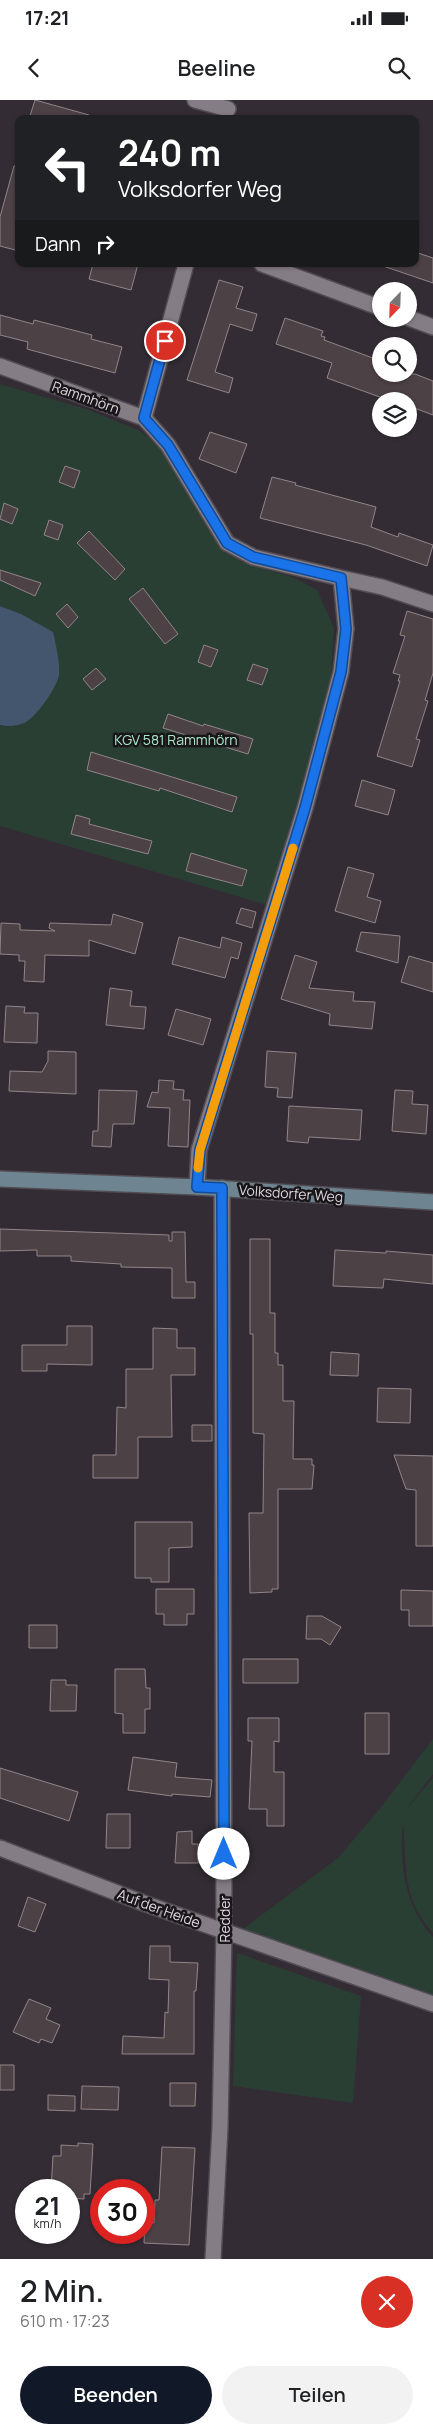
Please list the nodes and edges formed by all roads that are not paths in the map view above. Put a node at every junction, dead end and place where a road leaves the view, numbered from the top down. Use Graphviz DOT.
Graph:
graph roads {
  1 [pos="195,100"];
  2 [pos="228,109"];
  3 [pos="185,267"];
  4 [pos="270,267"];
  5 [pos="372,305"];
  6 [pos="418,321"];
  7 [pos="433,327"];
  8 [pos="0,366"];
  9 [pos="144,418"];
  10 [pos="341,578"];
  11 [pos="433,604"];
  12 [pos="0,1179"];
  13 [pos="197,1187"];
  14 [pos="222,1188"];
  15 [pos="433,1202"];
  16 [pos="0,1848"];
  17 [pos="224,1931"];
  18 [pos="433,2004"];
  19 [pos="213,2259"];
  1 -- 2 [label="street"];
  3 -- 9 [label="street"];
  4 -- 5 [label="street"];
  6 -- 7 [label="street"];
  8 -- 9 [label="street, Rammhörn"];
  9 -- 10 [label="street, Rammhörn"];
  10 -- 11 [label="street, Rammhörn"];
  10 -- 13 [label="street"];
  12 -- 13 [label="street, Volksdorfer Weg"];
  13 -- 14 [label="street, Volksdorfer Weg"];
  14 -- 15 [label="street, Volksdorfer Weg"];
  14 -- 17 [label="street, Redder"];
  16 -- 17 [label="street, Auf der Heide"];
  17 -- 18 [label="street, Auf der Heide"];
  17 -- 19 [label="street, Redder"];
}
